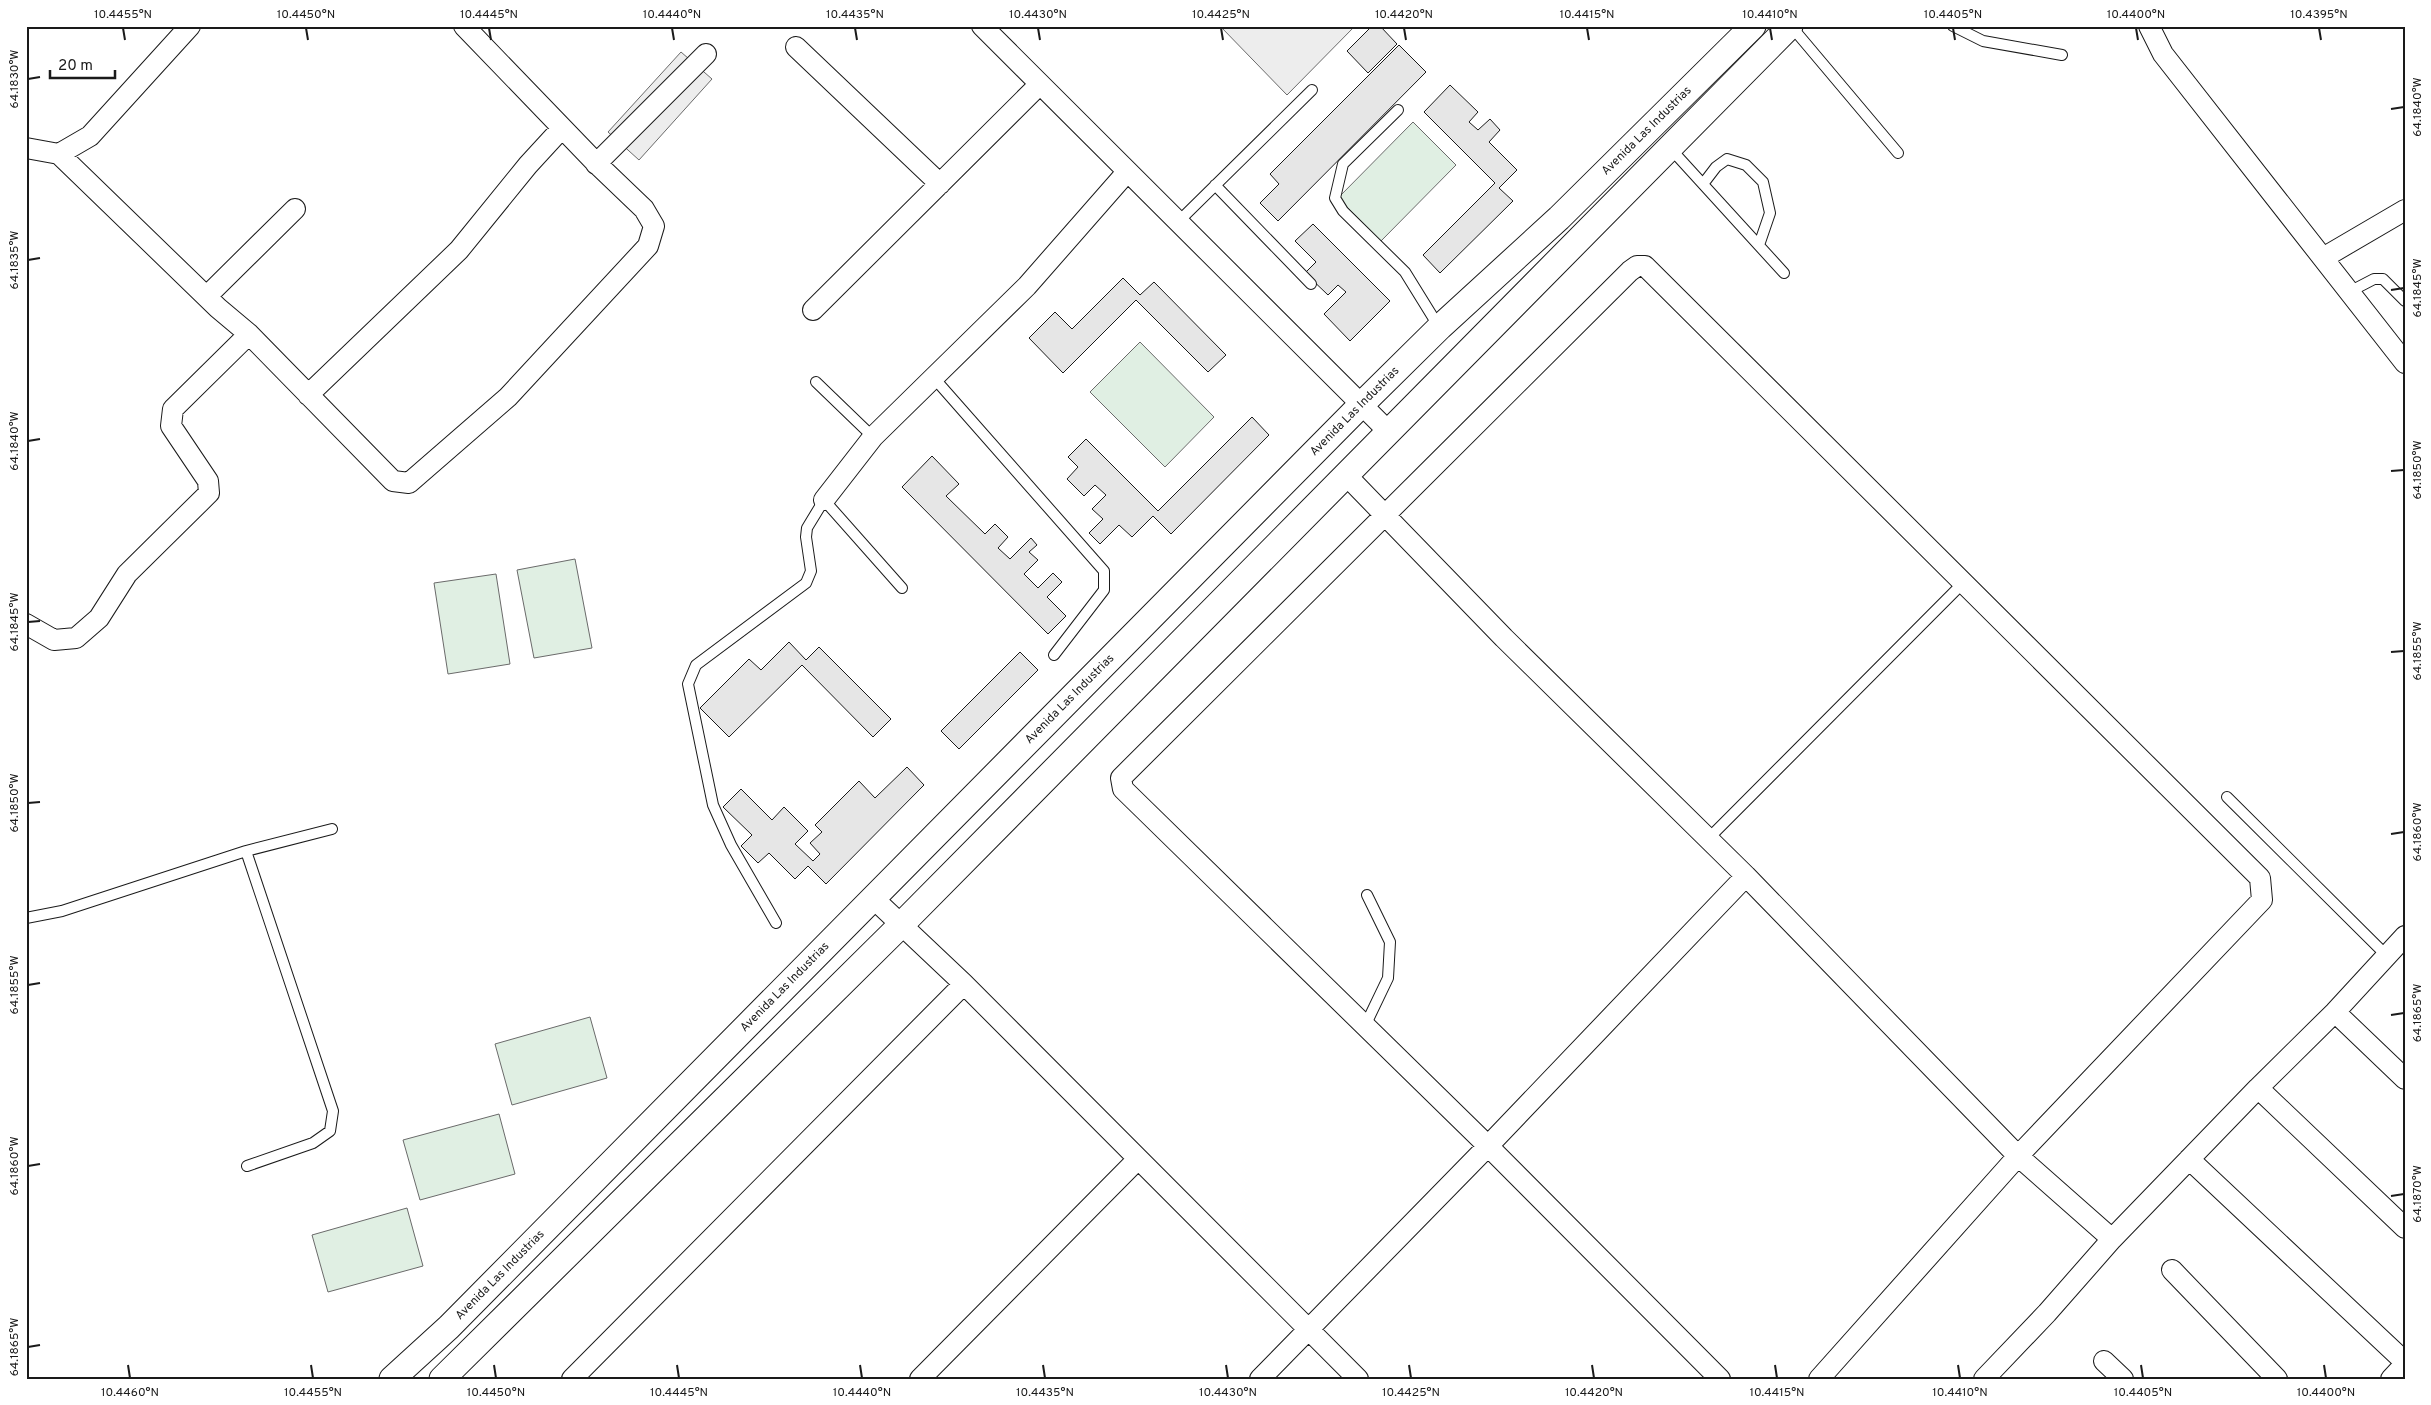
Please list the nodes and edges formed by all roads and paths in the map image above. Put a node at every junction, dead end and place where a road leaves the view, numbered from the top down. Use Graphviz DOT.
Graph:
graph roads {
  1 [pos="190,26"];
  2 [pos="464,26"];
  3 [pos="982,26"];
  4 [pos="1754,26"];
  5 [pos="1791,26"];
  6 [pos="1953,26"];
  7 [pos="2149,26"];
  8 [pos="796,47"];
  9 [pos="706,54"];
  10 [pos="2062,55"];
  11 [pos="1040,84"];
  12 [pos="1312,90"];
  13 [pos="1398,110"];
  14 [pos="562,128"];
  15 [pos="26,148"];
  16 [pos="1670,148"];
  17 [pos="1898,153"];
  18 [pos="59,154"];
  19 [pos="596,164"];
  20 [pos="1127,172"];
  21 [pos="940,184"];
  22 [pos="1703,184"];
  23 [pos="1215,185"];
  24 [pos="295,209"];
  25 [pos="2405,210"];
  26 [pos="1178,222"];
  27 [pos="1759,245"];
  28 [pos="2323,258"];
  29 [pos="1784,273"];
  30 [pos="1311,284"];
  31 [pos="2349,292"];
  32 [pos="206,296"];
  33 [pos="2405,301"];
  34 [pos="814,310"];
  35 [pos="1440,328"];
  36 [pos="249,334"];
  37 [pos="2405,363"];
  38 [pos="934,378"];
  39 [pos="816,382"];
  40 [pos="308,395"];
  41 [pos="1362,404"];
  42 [pos="1389,432"];
  43 [pos="873,437"];
  44 [pos="1346,475"];
  45 [pos="824,500"];
  46 [pos="1384,516"];
  47 [pos="1962,584"];
  48 [pos="902,588"];
  49 [pos="26,624"];
  50 [pos="1054,655"];
  51 [pos="2227,797"];
  52 [pos="332,829"];
  53 [pos="1708,839"];
  54 [pos="246,851"];
  55 [pos="1746,876"];
  56 [pos="1367,895"];
  57 [pos="873,898"];
  58 [pos="26,918"];
  59 [pos="776,923"];
  60 [pos="901,925"];
  61 [pos="2405,936"];
  62 [pos="2386,955"];
  63 [pos="964,984"];
  64 [pos="2335,1012"];
  65 [pos="1365,1026"];
  66 [pos="2405,1079"];
  67 [pos="2258,1088"];
  68 [pos="1488,1146"];
  69 [pos="2018,1156"];
  70 [pos="2189,1159"];
  71 [pos="1137,1160"];
  72 [pos="247,1166"];
  73 [pos="2405,1228"];
  74 [pos="2112,1239"];
  75 [pos="2172,1270"];
  76 [pos="1309,1330"];
  77 [pos="2104,1361"];
  78 [pos="2405,1363"];
  79 [pos="392,1379"];
  80 [pos="442,1379"];
  81 [pos="572,1379"];
  82 [pos="920,1379"];
  83 [pos="1260,1379"];
  84 [pos="1358,1379"];
  85 [pos="1720,1379"];
  86 [pos="1819,1379"];
  87 [pos="1984,1379"];
  88 [pos="2123,1379"];
  89 [pos="2277,1379"];
  90 [pos="2391,1379"];
  1 -- 18 [label="street"];
  2 -- 14 [label="street"];
  3 -- 11 [label="street"];
  4 -- 35 [label="street, Avenida Las Industrias"];
  5 -- 16 [label="street"];
  5 -- 17 [label="lane"];
  6 -- 10 [label="lane"];
  7 -- 28 [label="street"];
  8 -- 21 [label="street"];
  9 -- 19 [label="street"];
  11 -- 20 [label="street"];
  11 -- 21 [label="street"];
  12 -- 23 [label="lane"];
  13 -- 35 [label="lane"];
  14 -- 19 [label="street"];
  14 -- 40 [label="street"];
  15 -- 18 [label="street"];
  16 -- 22 [label="lane"];
  16 -- 42 [label="street"];
  18 -- 32 [label="street"];
  19 -- 40 [label="street"];
  20 -- 26 [label="street"];
  20 -- 38 [label="street"];
  21 -- 34 [label="street"];
  22 -- 27 [label="lane"];
  22 -- 27 [label="lane"];
  23 -- 26 [label="lane"];
  23 -- 30 [label="lane"];
  24 -- 32 [label="street"];
  25 -- 28 [label="street"];
  26 -- 41 [label="street"];
  27 -- 29 [label="lane"];
  28 -- 31 [label="street"];
  31 -- 33 [label="lane"];
  31 -- 37 [label="street"];
  32 -- 36 [label="street"];
  35 -- 41 [label="street, Avenida Las Industrias"];
  36 -- 40 [label="street"];
  36 -- 49 [label="street"];
  38 -- 43 [label="street"];
  38 -- 50 [label="lane"];
  39 -- 43 [label="lane"];
  41 -- 42 [label="street"];
  41 -- 57 [label="street, Avenida Las Industrias"];
  42 -- 44 [label="street"];
  43 -- 45 [label="street"];
  44 -- 46 [label="street"];
  44 -- 60 [label="street"];
  45 -- 48 [label="lane"];
  45 -- 59 [label="lane"];
  46 -- 47 [label="street"];
  46 -- 53 [label="street"];
  46 -- 65 [label="street"];
  47 -- 53 [label="lane"];
  47 -- 69 [label="street"];
  51 -- 62 [label="lane"];
  52 -- 54 [label="lane"];
  53 -- 55 [label="street"];
  54 -- 58 [label="lane"];
  54 -- 72 [label="lane"];
  55 -- 68 [label="street"];
  55 -- 69 [label="street"];
  56 -- 65 [label="lane"];
  57 -- 60 [label="street"];
  57 -- 79 [label="street, Avenida Las Industrias"];
  60 -- 63 [label="street"];
  60 -- 80 [label="street"];
  61 -- 62 [label="street"];
  62 -- 64 [label="street"];
  63 -- 71 [label="street"];
  63 -- 81 [label="street"];
  64 -- 66 [label="street"];
  64 -- 67 [label="street"];
  65 -- 68 [label="street"];
  67 -- 70 [label="street"];
  67 -- 73 [label="street"];
  68 -- 76 [label="street"];
  68 -- 85 [label="street"];
  69 -- 74 [label="street"];
  69 -- 86 [label="street"];
  70 -- 74 [label="street"];
  70 -- 78 [label="street"];
  71 -- 76 [label="street"];
  71 -- 82 [label="street"];
  74 -- 87 [label="street"];
  75 -- 89 [label="street"];
  76 -- 83 [label="street"];
  76 -- 84 [label="street"];
  77 -- 88 [label="street"];
  78 -- 90 [label="street"];
}
